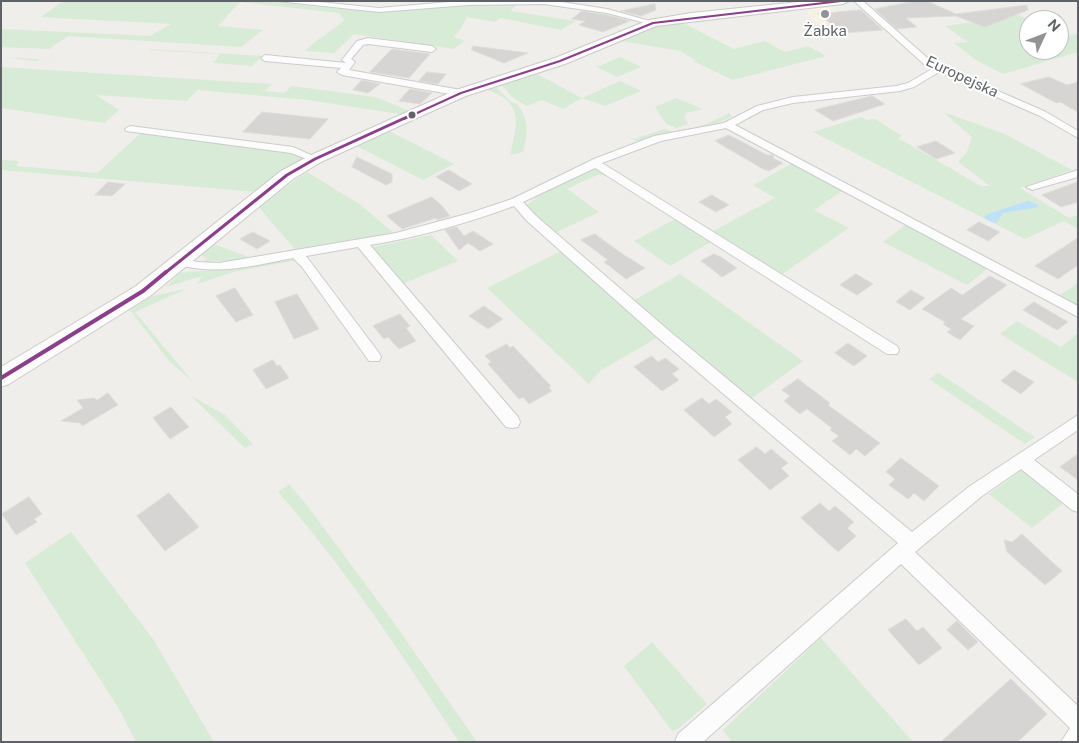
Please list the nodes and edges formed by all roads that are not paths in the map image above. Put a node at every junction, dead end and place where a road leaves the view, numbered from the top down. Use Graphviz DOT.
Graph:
graph roads {
  1 [pos="281,1"];
  2 [pos="843,1"];
  3 [pos="858,1"];
  4 [pos="653,23"];
  5 [pos="432,49"];
  6 [pos="265,58"];
  7 [pos="348,66"];
  8 [pos="938,68"];
  9 [pos="462,93"];
  10 [pos="727,125"];
  11 [pos="130,129"];
  12 [pos="1076,131"];
  13 [pos="315,160"];
  14 [pos="590,165"];
  15 [pos="1078,173"];
  16 [pos="1032,187"];
  17 [pos="516,201"];
  18 [pos="362,244"];
  19 [pos="297,255"];
  20 [pos="180,261"];
  21 [pos="1078,312"];
  22 [pos="892,350"];
  23 [pos="374,356"];
  24 [pos="1,378"];
  25 [pos="1078,421"];
  26 [pos="512,422"];
  27 [pos="1021,460"];
  28 [pos="1078,504"];
  29 [pos="907,548"];
  30 [pos="1078,721"];
  31 [pos="1078,736"];
  32 [pos="686,742"];
  33 [pos="1072,742"];
  1 -- 4 [label="street"];
  2 -- 4 [label="street"];
  3 -- 8 [label="street, Europejska"];
  4 -- 9 [label="street"];
  5 -- 7 [label="street"];
  6 -- 7 [label="street"];
  7 -- 9 [label="street"];
  8 -- 10 [label="street"];
  8 -- 12 [label="street, Europejska"];
  9 -- 13 [label="street"];
  10 -- 14 [label="street"];
  10 -- 21 [label="street"];
  11 -- 13 [label="street"];
  13 -- 20 [label="street"];
  14 -- 17 [label="street"];
  14 -- 22 [label="street"];
  15 -- 16 [label="street"];
  17 -- 18 [label="street"];
  17 -- 29 [label="street"];
  18 -- 19 [label="street"];
  18 -- 26 [label="street"];
  19 -- 20 [label="street"];
  19 -- 23 [label="street"];
  20 -- 24 [label="street"];
  25 -- 27 [label="street"];
  27 -- 28 [label="street"];
  27 -- 29 [label="street"];
  29 -- 30 [label="street"];
  29 -- 32 [label="street"];
  31 -- 33 [label="street"];
}
